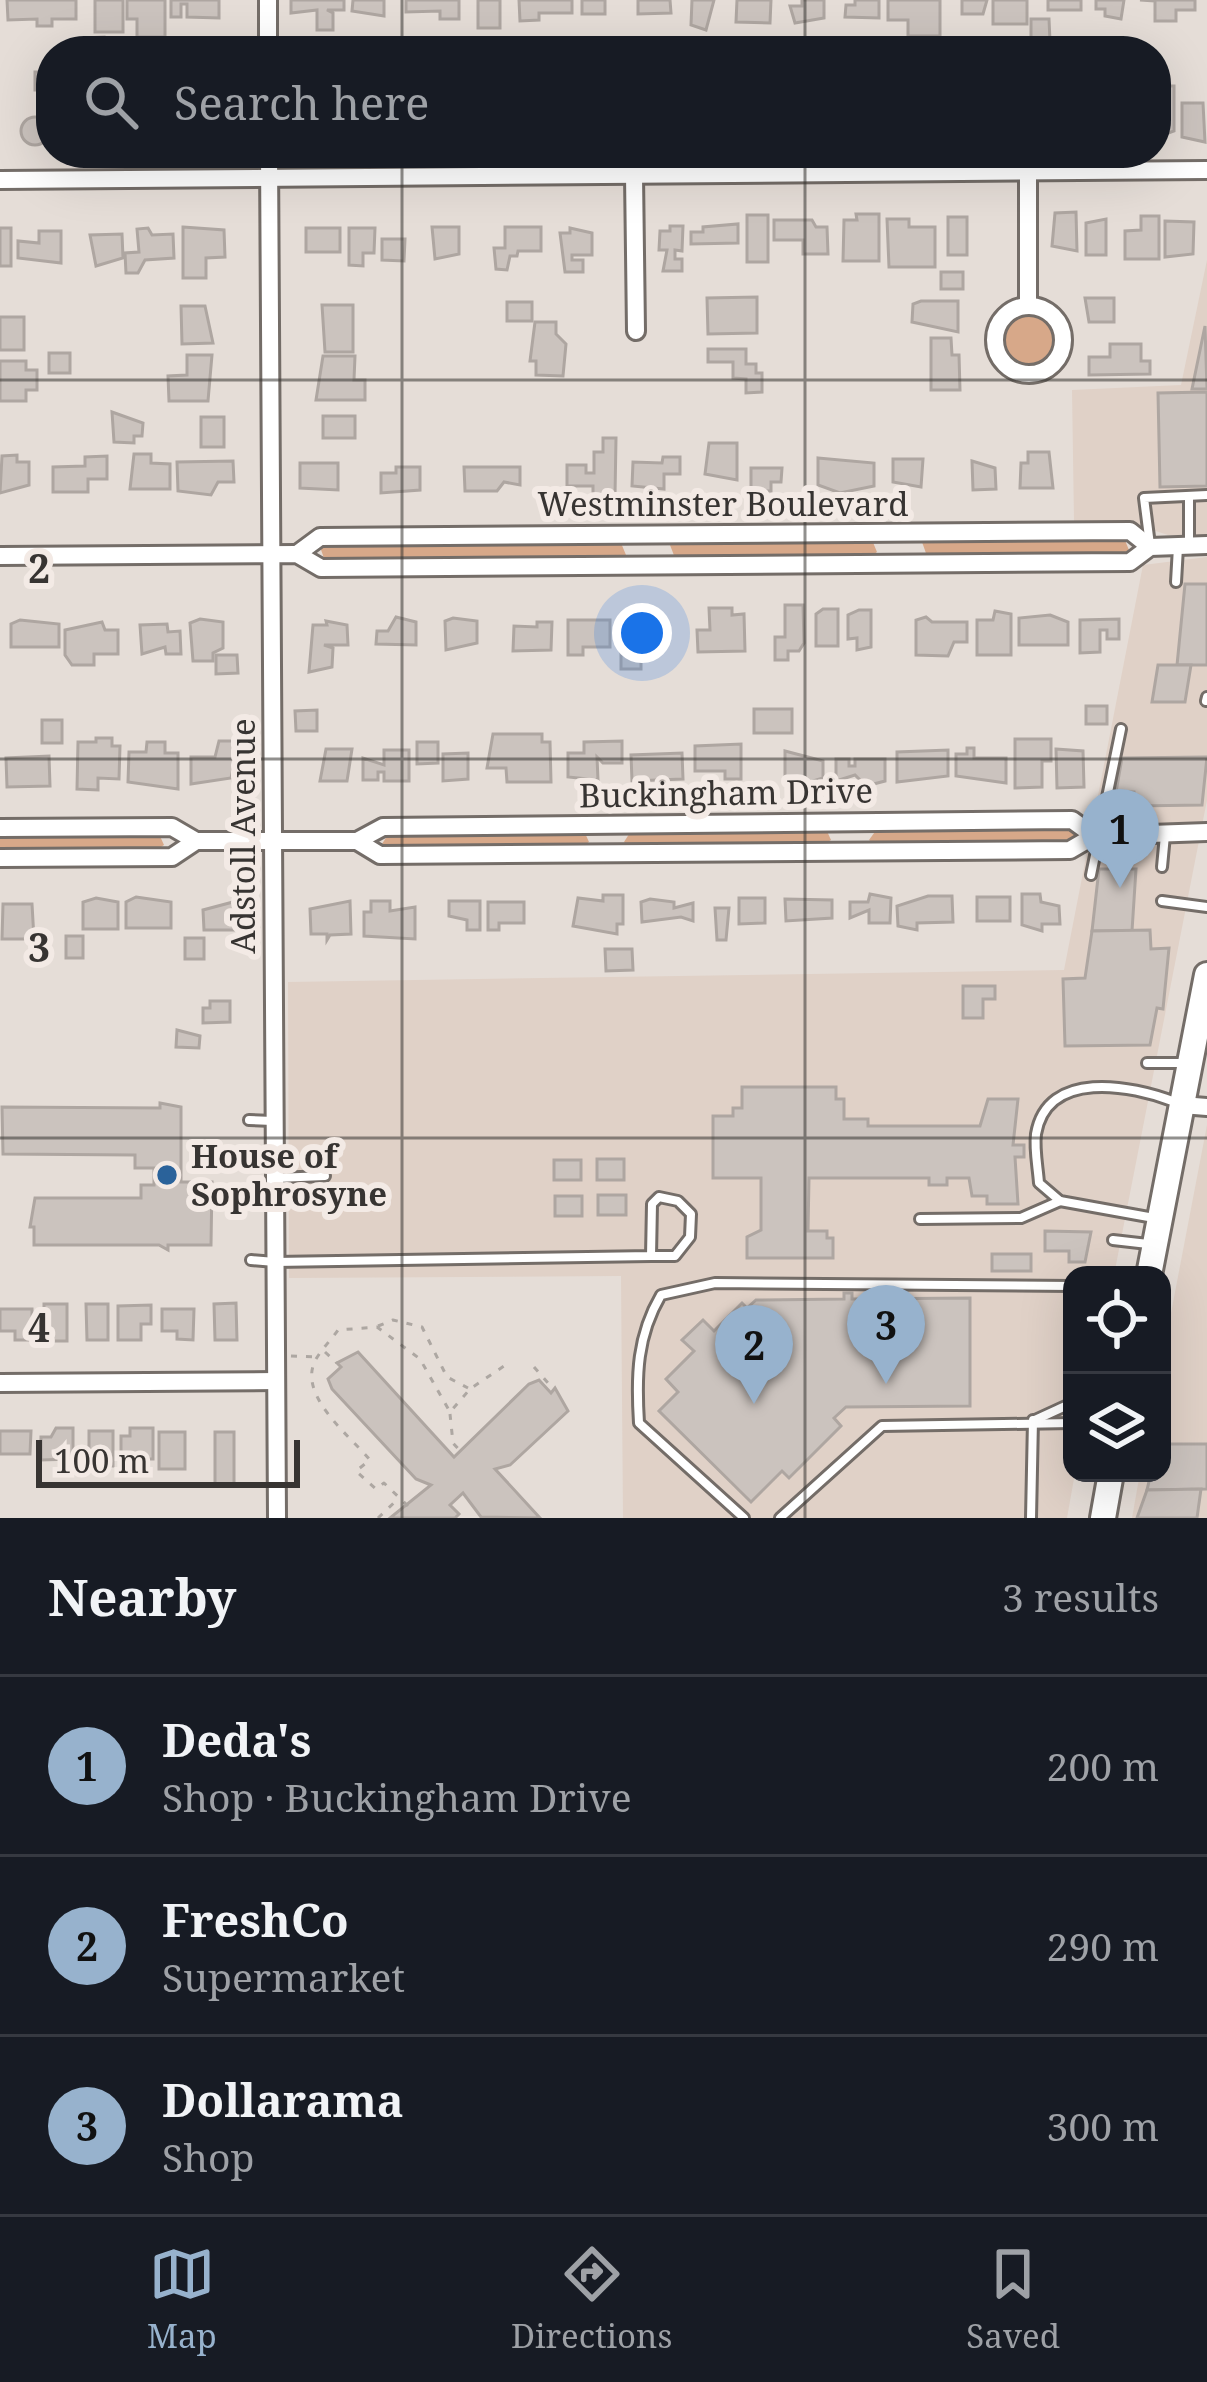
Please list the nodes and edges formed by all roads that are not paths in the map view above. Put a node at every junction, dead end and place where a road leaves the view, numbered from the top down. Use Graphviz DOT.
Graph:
graph roads {
  1 [pos="268,0"];
  2 [pos="268,36"];
  3 [pos="269,168"];
  4 [pos="1207,170"];
  5 [pos="1028,172"];
  6 [pos="634,175"];
  7 [pos="269,178"];
  8 [pos="0,180"];
  9 [pos="1028,306"];
  10 [pos="636,331"];
  11 [pos="1207,495"];
  12 [pos="1189,496"];
  13 [pos="1191,545"];
  14 [pos="1150,547"];
  15 [pos="271,554"];
  16 [pos="297,554"];
  17 [pos="0,556"];
  18 [pos="1176,582"];
  19 [pos="1121,729"];
  20 [pos="0,828"];
  21 [pos="1207,832"];
  22 [pos="1166,834"];
  23 [pos="1097,836"];
  24 [pos="196,841"];
  25 [pos="273,841"];
  26 [pos="357,841"];
  27 [pos="0,858"];
  28 [pos="1162,867"];
  29 [pos="1091,875"];
  30 [pos="1162,901"];
  31 [pos="1207,907"];
  32 [pos="1207,976"];
  33 [pos="1148,1063"];
  34 [pos="1190,1063"];
  35 [pos="1195,1106"];
  36 [pos="249,1120"];
  37 [pos="274,1120"];
  38 [pos="325,1176"];
  39 [pos="274,1178"];
  40 [pos="1060,1202"];
  41 [pos="920,1219"];
  42 [pos="1160,1219"];
  43 [pos="1113,1240"];
  44 [pos="1155,1245"];
  45 [pos="651,1256"];
  46 [pos="250,1260"];
  47 [pos="275,1262"];
  48 [pos="1151,1266"];
  49 [pos="1063,1286"];
  50 [pos="276,1381"];
  51 [pos="0,1383"];
  52 [pos="1063,1407"];
  53 [pos="1033,1420"];
  54 [pos="1063,1422"];
  55 [pos="1110,1482"];
  56 [pos="277,1518"];
  57 [pos="744,1518"];
  58 [pos="780,1518"];
  59 [pos="1031,1518"];
  60 [pos="1103,1518"];
  1 -- 2 [label="street"];
  3 -- 7 [label="street, Adstoll Avenue"];
  4 -- 5 [label="street"];
  5 -- 6 [label="street"];
  5 -- 9 [label="street"];
  6 -- 7 [label="street"];
  6 -- 10 [label="street"];
  7 -- 8 [label="street"];
  7 -- 15 [label="street, Adstoll Avenue"];
  9 -- 9 [label="street"];
  11 -- 12 [label="lane"];
  12 -- 13 [label="lane"];
  12 -- 14 [label="lane"];
  13 -- 14 [label="street, Westminster Boulevard"];
  13 -- 18 [label="lane"];
  14 -- 16 [label="street, Westminster Boulevard"];
  14 -- 16 [label="street, Westminster Boulevard"];
  15 -- 16 [label="street, Westminster Boulevard"];
  15 -- 17 [label="street, Westminster Boulevard"];
  15 -- 25 [label="street, Adstoll Avenue"];
  19 -- 23 [label="lane"];
  20 -- 24 [label="street, Buckingham Drive"];
  21 -- 22 [label="street, Buckingham Drive"];
  22 -- 23 [label="street, Buckingham Drive"];
  22 -- 28 [label="lane"];
  23 -- 26 [label="street, Buckingham Drive"];
  23 -- 26 [label="street, Buckingham Drive"];
  23 -- 29 [label="lane"];
  24 -- 25 [label="street, Buckingham Drive"];
  24 -- 27 [label="street, Buckingham Drive"];
  25 -- 26 [label="street, Buckingham Drive"];
  25 -- 37 [label="street, Adstoll Avenue"];
  30 -- 31 [label="lane"];
  32 -- 34 [label="main road"];
  33 -- 34 [label="lane"];
  34 -- 35 [label="main road"];
  35 -- 40 [label="lane"];
  35 -- 42 [label="main road"];
  36 -- 37 [label="lane"];
  37 -- 39 [label="street, Adstoll Avenue"];
  38 -- 39 [label="lane"];
  39 -- 47 [label="street, Adstoll Avenue"];
  40 -- 41 [label="lane"];
  40 -- 42 [label="lane"];
  42 -- 44 [label="main road"];
  43 -- 44 [label="lane"];
  44 -- 48 [label="main road"];
  45 -- 45 [label="lane"];
  45 -- 47 [label="lane"];
  46 -- 47 [label="lane"];
  47 -- 50 [label="street, Adstoll Avenue"];
  49 -- 57 [label="lane"];
  50 -- 51 [label="street"];
  50 -- 56 [label="street, Adstoll Avenue"];
  52 -- 53 [label="lane"];
  53 -- 54 [label="lane"];
  53 -- 58 [label="lane"];
  53 -- 59 [label="lane"];
  55 -- 60 [label="main road"];
}
